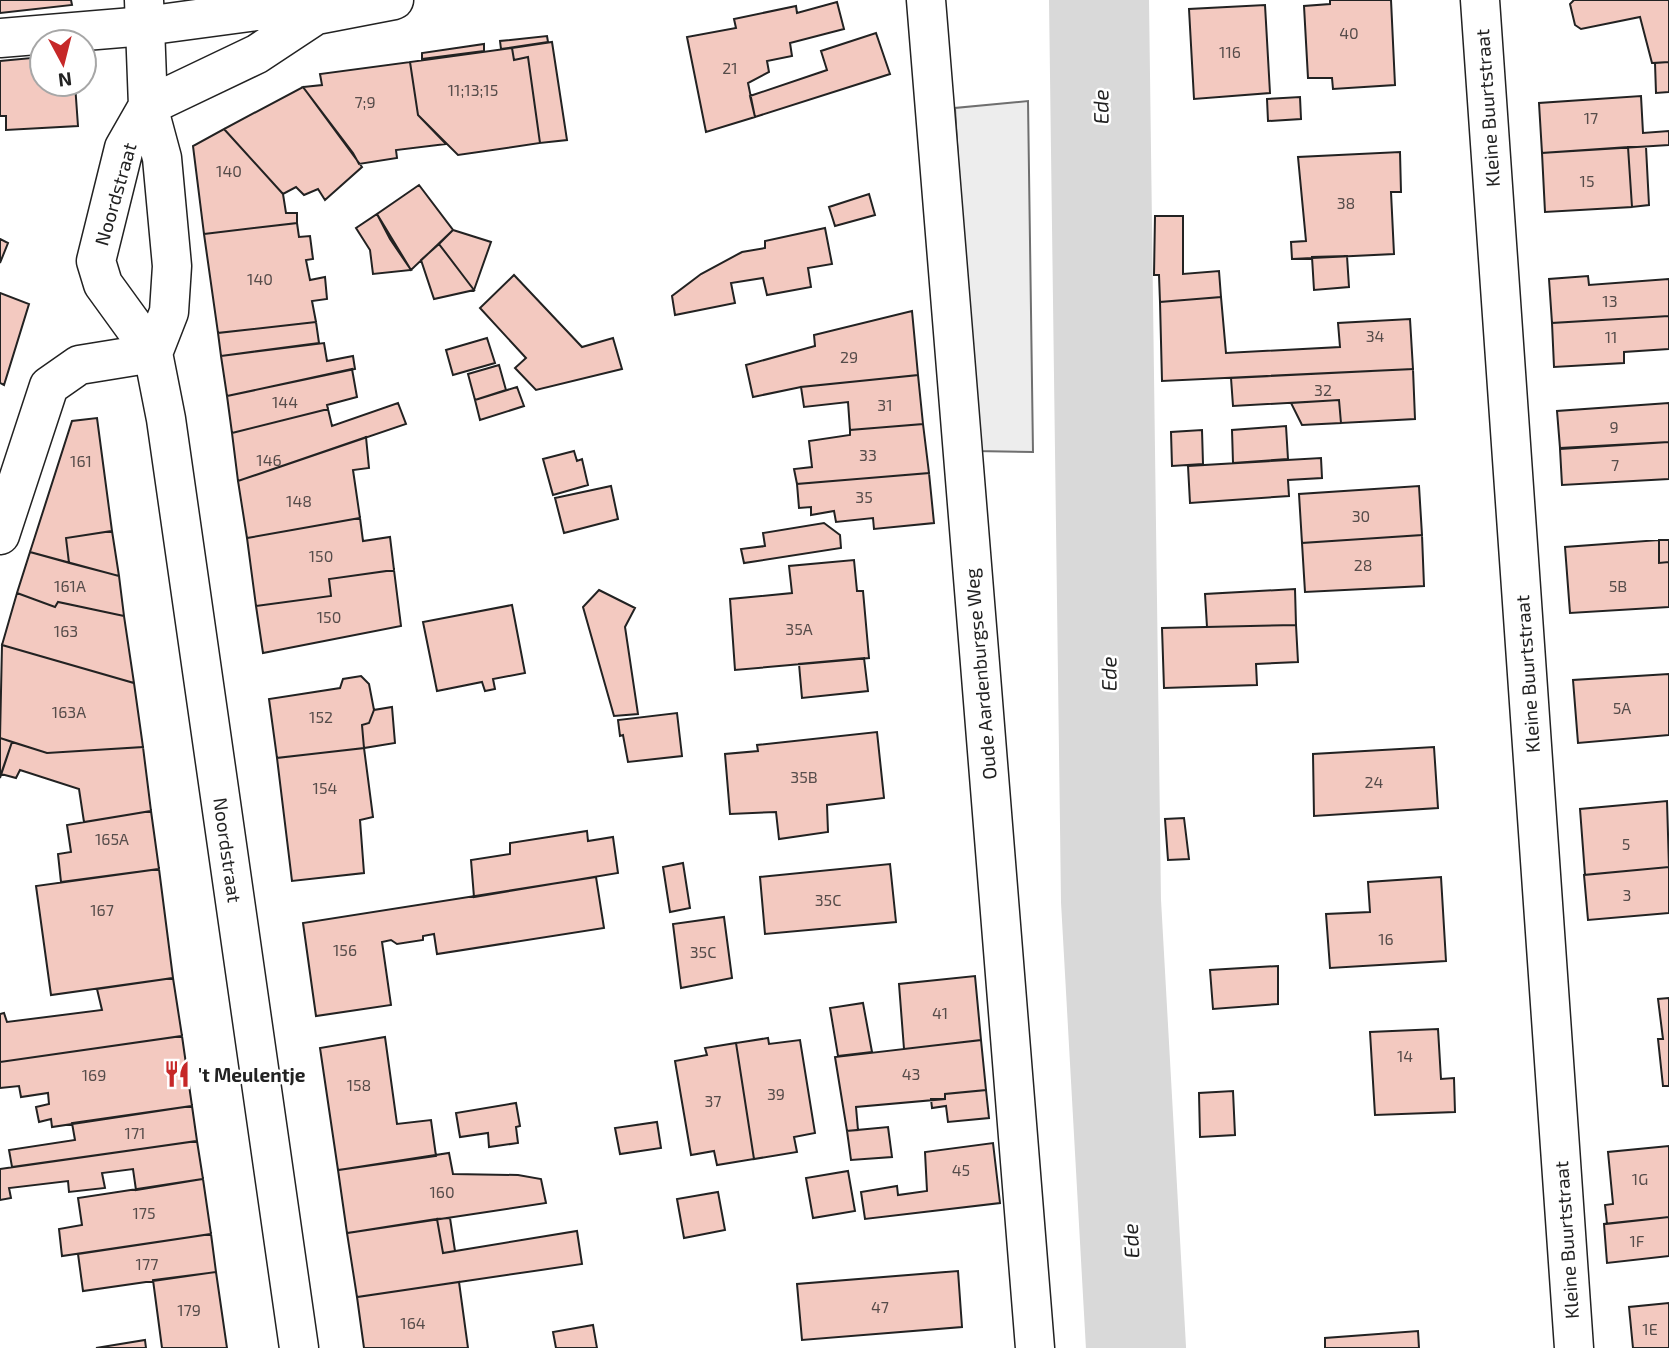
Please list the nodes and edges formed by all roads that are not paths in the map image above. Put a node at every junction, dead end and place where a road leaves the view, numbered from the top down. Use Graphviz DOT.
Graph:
graph roads {
  1 [pos="394,0"];
  2 [pos="926,0"];
  3 [pos="1480,0"];
  4 [pos="144,13"];
  5 [pos="316,15"];
  6 [pos="0,38"];
  7 [pos="148,106"];
  8 [pos="152,352"];
  9 [pos="0,535"];
  10 [pos="299,1348"];
  11 [pos="1035,1348"];
  12 [pos="1574,1348"];
  1 -- 5 [label="street"];
  2 -- 11 [label="street, Oude Aardenburgse Weg"];
  3 -- 12 [label="street, Kleine Buurtstraat"];
  4 -- 5 [label="street"];
  4 -- 6 [label="street"];
  4 -- 7 [label="street, Noordstraat"];
  5 -- 7 [label="street"];
  7 -- 8 [label="street, Noordstraat"];
  7 -- 8 [label="street, Noordstraat"];
  8 -- 9 [label="street"];
  8 -- 10 [label="street, Noordstraat"];
}
